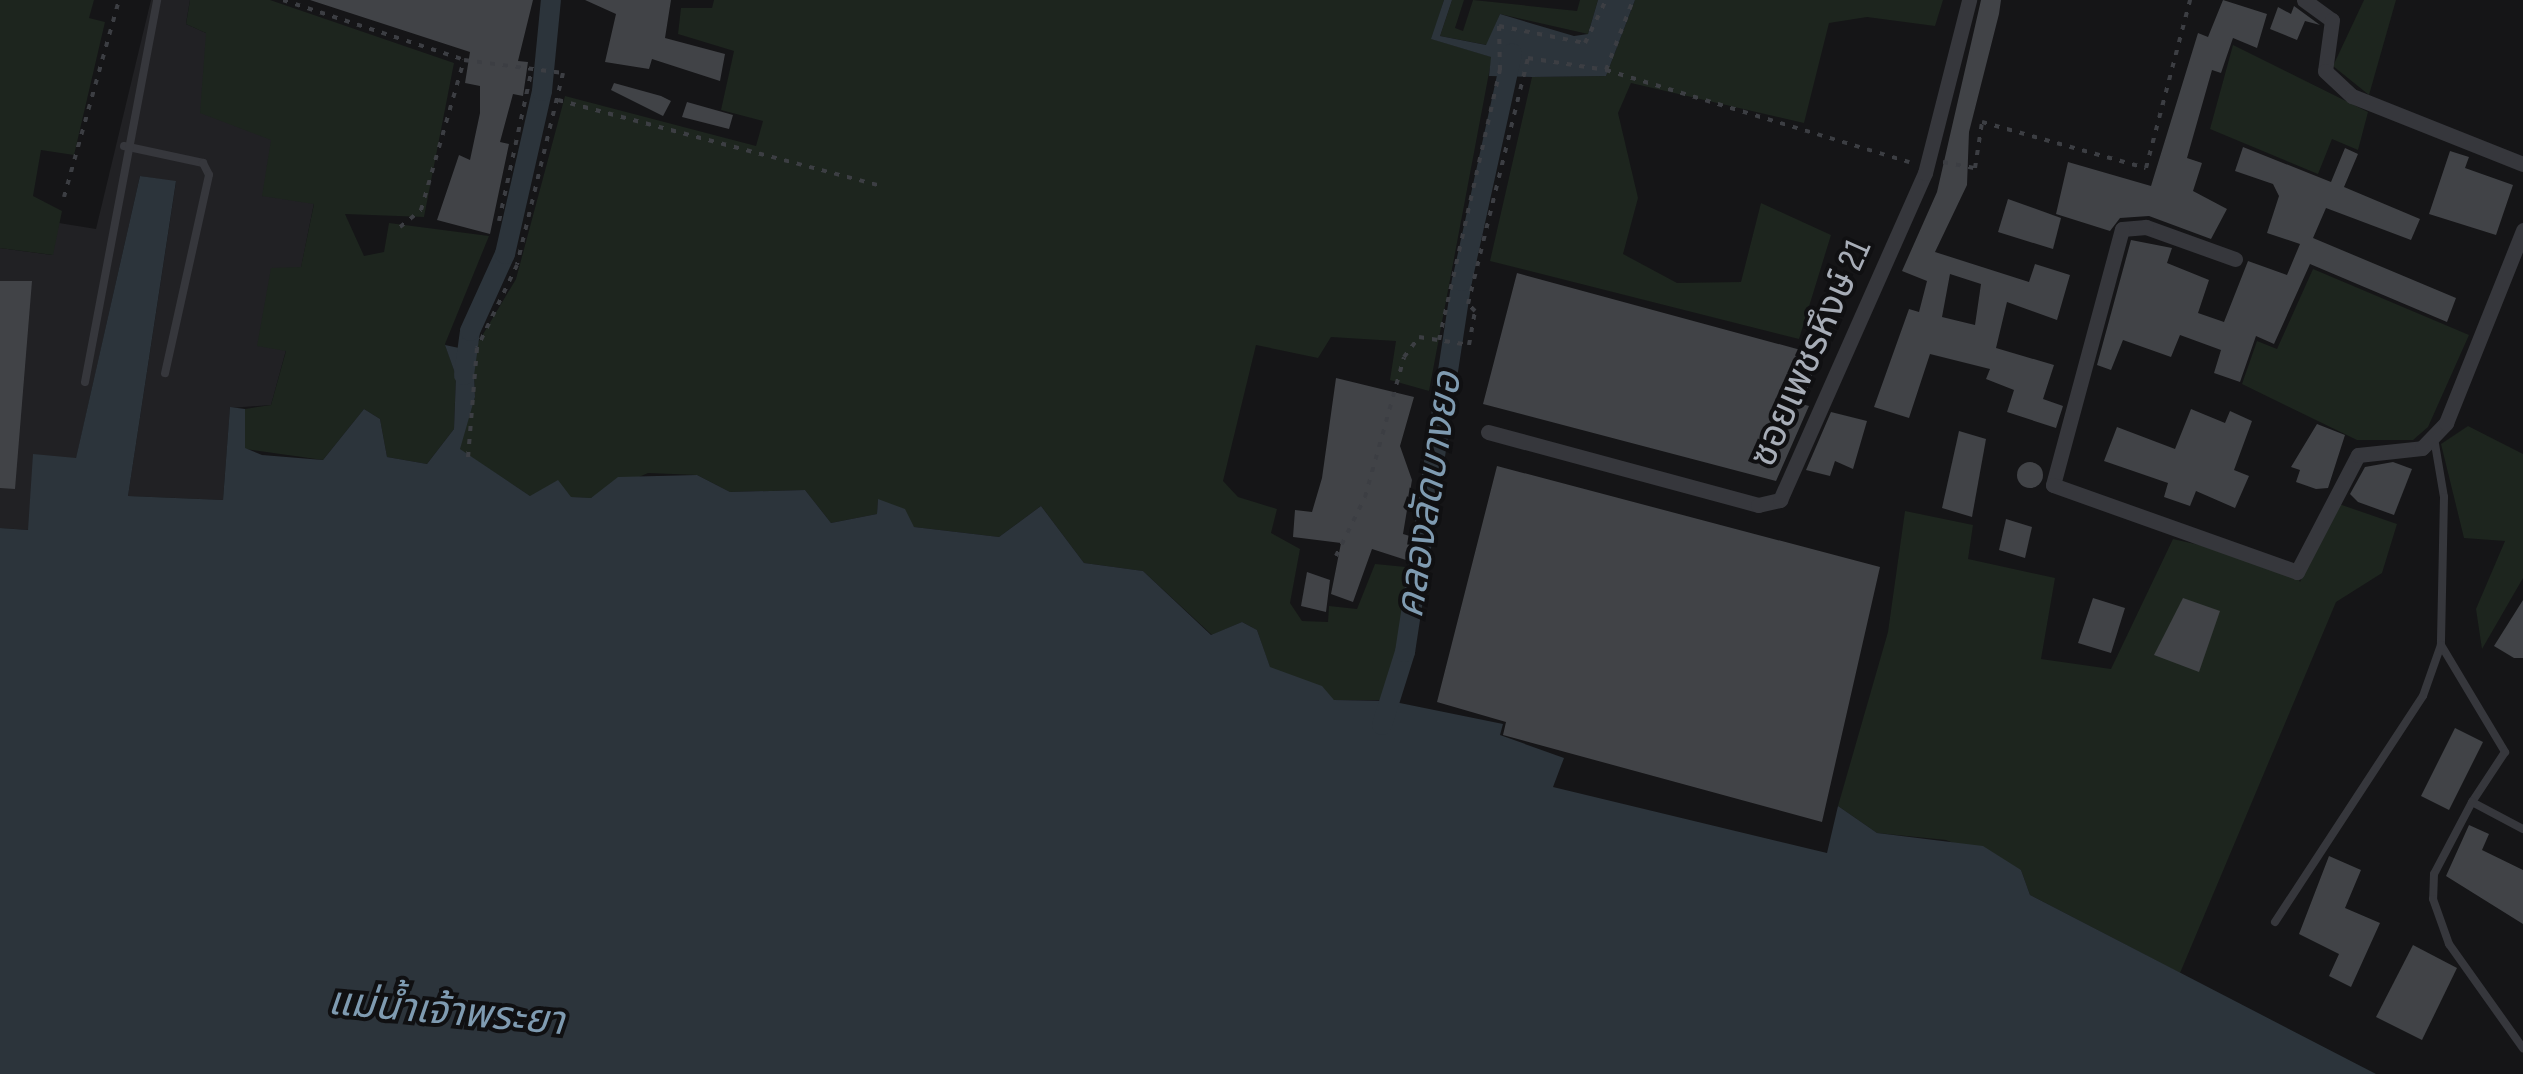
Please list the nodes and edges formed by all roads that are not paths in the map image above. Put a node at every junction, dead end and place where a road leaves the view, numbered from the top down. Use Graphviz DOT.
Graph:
graph roads {
  1 [pos="157,0"];
  2 [pos="1969,0"];
  3 [pos="2304,0"];
  4 [pos="124,146"];
  5 [pos="2523,164"];
  6 [pos="2523,230"];
  7 [pos="2234,259"];
  8 [pos="165,373"];
  9 [pos="85,382"];
  10 [pos="1488,432"];
  11 [pos="2433,436"];
  12 [pos="2441,645"];
  13 [pos="2472,802"];
  14 [pos="2523,829"];
  15 [pos="2275,922"];
  16 [pos="2523,1048"];
  1 -- 4 [label="lane"];
  2 -- 10 [label="street, ซอยเพชรหึงษ์ 21"];
  3 -- 5 [label="street"];
  4 -- 8 [label="lane"];
  4 -- 9 [label="lane"];
  6 -- 11 [label="street"];
  7 -- 11 [label="street"];
  11 -- 12 [label="lane"];
  12 -- 13 [label="lane"];
  12 -- 15 [label="lane"];
  13 -- 14 [label="lane"];
  13 -- 16 [label="lane"];
}
